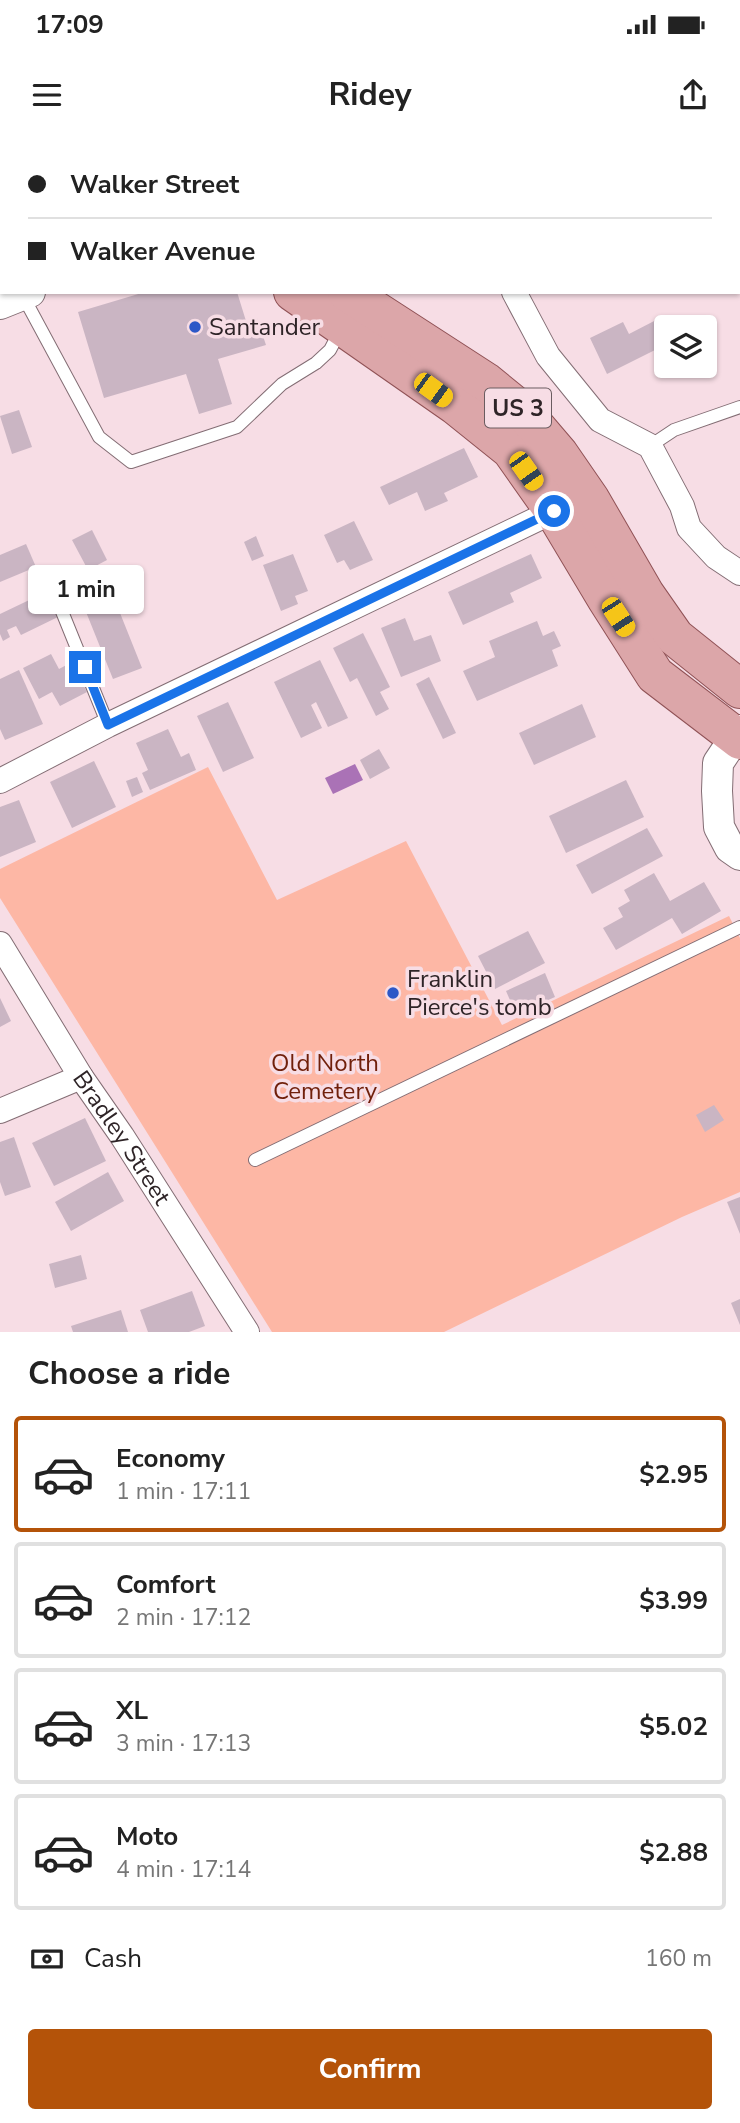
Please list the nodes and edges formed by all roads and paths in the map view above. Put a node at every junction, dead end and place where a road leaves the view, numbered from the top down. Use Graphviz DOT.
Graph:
graph roads {
  1 [pos="299,294"];
  2 [pos="515,294"];
  3 [pos="18,297"];
  4 [pos="345,309"];
  5 [pos="740,407"];
  6 [pos="650,446"];
  7 [pos="554,511"];
  8 [pos="46,572"];
  9 [pos="740,573"];
  10 [pos="740,689"];
  11 [pos="108,725"];
  12 [pos="738,736"];
  13 [pos="0,781"];
  14 [pos="740,855"];
  15 [pos="740,927"];
  16 [pos="0,944"];
  17 [pos="81,1077"];
  18 [pos="0,1111"];
  19 [pos="255,1160"];
  20 [pos="247,1332"];
  1 -- 4 [label="main road, US 3"];
  2 -- 6 [label="street"];
  3 -- 4 [label="lane"];
  4 -- 7 [label="main road, US 3"];
  4 -- 10 [label="main road, US 3"];
  5 -- 6 [label="lane"];
  6 -- 9 [label="street"];
  7 -- 11 [label="street"];
  7 -- 12 [label="main road, US 3"];
  8 -- 11 [label="lane"];
  11 -- 13 [label="street"];
  12 -- 14 [label="street"];
  15 -- 19 [label="lane"];
  16 -- 17 [label="street, Bradley Street"];
  17 -- 18 [label="street"];
  17 -- 20 [label="street, Bradley Street"];
}
